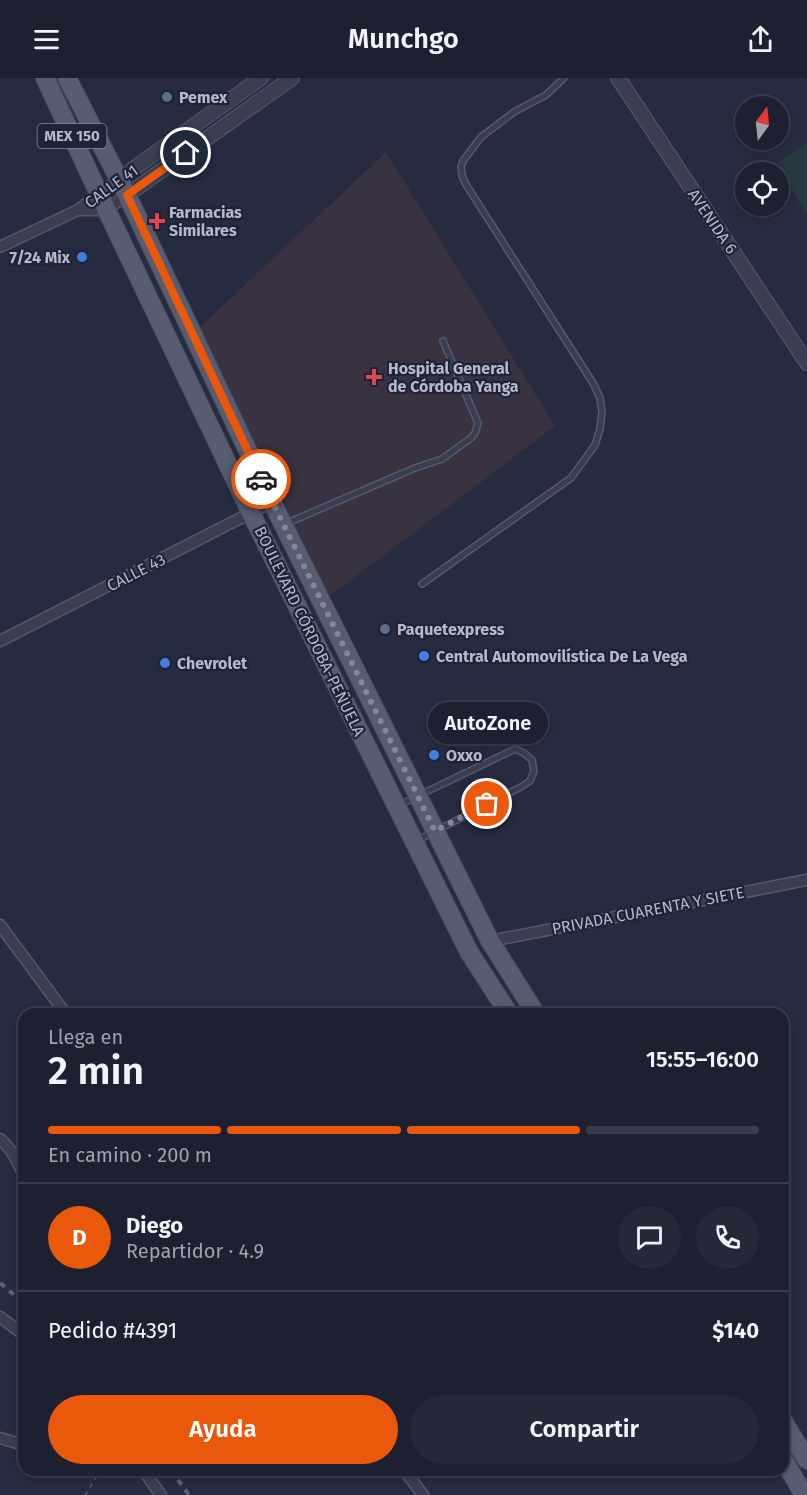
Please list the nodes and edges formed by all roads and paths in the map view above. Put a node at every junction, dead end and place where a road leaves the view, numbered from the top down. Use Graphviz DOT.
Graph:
graph roads {
  1 [pos="67,78"];
  2 [pos="261,78"];
  3 [pos="292,78"];
  4 [pos="564,78"];
  5 [pos="618,78"];
  6 [pos="49,79"];
  7 [pos="235,97"];
  8 [pos="245,112"];
  9 [pos="123,187"];
  10 [pos="103,202"];
  11 [pos="78,210"];
  12 [pos="0,247"];
  13 [pos="443,341"];
  14 [pos="807,363"];
  15 [pos="272,502"];
  16 [pos="252,513"];
  17 [pos="284,524"];
  18 [pos="422,584"];
  19 [pos="0,641"];
  20 [pos="418,796"];
  21 [pos="397,806"];
  22 [pos="435,831"];
  23 [pos="415,842"];
  24 [pos="807,880"];
  25 [pos="0,925"];
  26 [pos="489,941"];
  27 [pos="470,952"];
  28 [pos="62,1008"];
  29 [pos="505,1008"];
  30 [pos="532,1008"];
  31 [pos="0,1139"];
  32 [pos="18,1161"];
  33 [pos="0,1317"];
  34 [pos="18,1330"];
  35 [pos="789,1431"];
  36 [pos="0,1438"];
  37 [pos="18,1443"];
  38 [pos="807,1460"];
  39 [pos="789,1469"];
  40 [pos="97,1476"];
  41 [pos="147,1476"];
  42 [pos="409,1476"];
  43 [pos="85,1495"];
  44 [pos="161,1495"];
  45 [pos="423,1495"];
  46 [pos="804,1495"];
  1 -- 9 [label="main road, BOULEVARD CÓRDOBA-PEÑUELA / MEX 150"];
  2 -- 7 [label="street, CALLE 41"];
  3 -- 8 [label="street, CALLE 41"];
  4 -- 18 [label="lane"];
  5 -- 14 [label="street, AVENIDA 6"];
  6 -- 10 [label="main road, BOULEVARD CÓRDOBA-PEÑUELA / MEX 150"];
  7 -- 8 [label="street"];
  7 -- 9 [label="street, CALLE 41"];
  8 -- 9 [label="street, CALLE 41"];
  9 -- 10 [label="street, CALLE 41"];
  9 -- 10 [label="street, CALLE 41"];
  9 -- 15 [label="main road, BOULEVARD CÓRDOBA-PEÑUELA / MEX 150"];
  10 -- 11 [label="street, CALLE 41"];
  10 -- 11 [label="street, CALLE 41"];
  10 -- 16 [label="main road, BOULEVARD CÓRDOBA-PEÑUELA / MEX 150"];
  11 -- 12 [label="street, CALLE 41"];
  13 -- 17 [label="lane"];
  15 -- 16 [label="street, CALLE 43"];
  15 -- 17 [label="main road, BOULEVARD CÓRDOBA-PEÑUELA / MEX 150"];
  16 -- 19 [label="street, CALLE 43"];
  16 -- 21 [label="main road, BOULEVARD CÓRDOBA-PEÑUELA / MEX 150"];
  17 -- 20 [label="main road, BOULEVARD CÓRDOBA-PEÑUELA / MEX 150"];
  20 -- 21 [label="lane"];
  20 -- 22 [label="main road, BOULEVARD CÓRDOBA-PEÑUELA / MEX 150"];
  20 -- 22 [label="lane"];
  21 -- 23 [label="main road, BOULEVARD CÓRDOBA-PEÑUELA / MEX 150"];
  22 -- 23 [label="lane"];
  22 -- 26 [label="main road, BOULEVARD CÓRDOBA-PEÑUELA / MEX 150"];
  23 -- 27 [label="main road, BOULEVARD CÓRDOBA-PEÑUELA / MEX 150"];
  24 -- 26 [label="street, PRIVADA CUARENTA Y SIETE"];
  25 -- 28 [label="street"];
  26 -- 27 [label="main road"];
  26 -- 30 [label="main road, BOULEVARD CÓRDOBA-PEÑUELA / MEX 150"];
  27 -- 29 [label="main road, BOULEVARD CÓRDOBA-PEÑUELA / MEX 150"];
  31 -- 32 [label="street"];
  33 -- 34 [label="street"];
  35 -- 38 [label="main road"];
  36 -- 37 [label="street"];
  39 -- 46 [label="main road"];
  40 -- 43 [label="path"];
  41 -- 44 [label="street"];
  42 -- 45 [label="street"];
}
